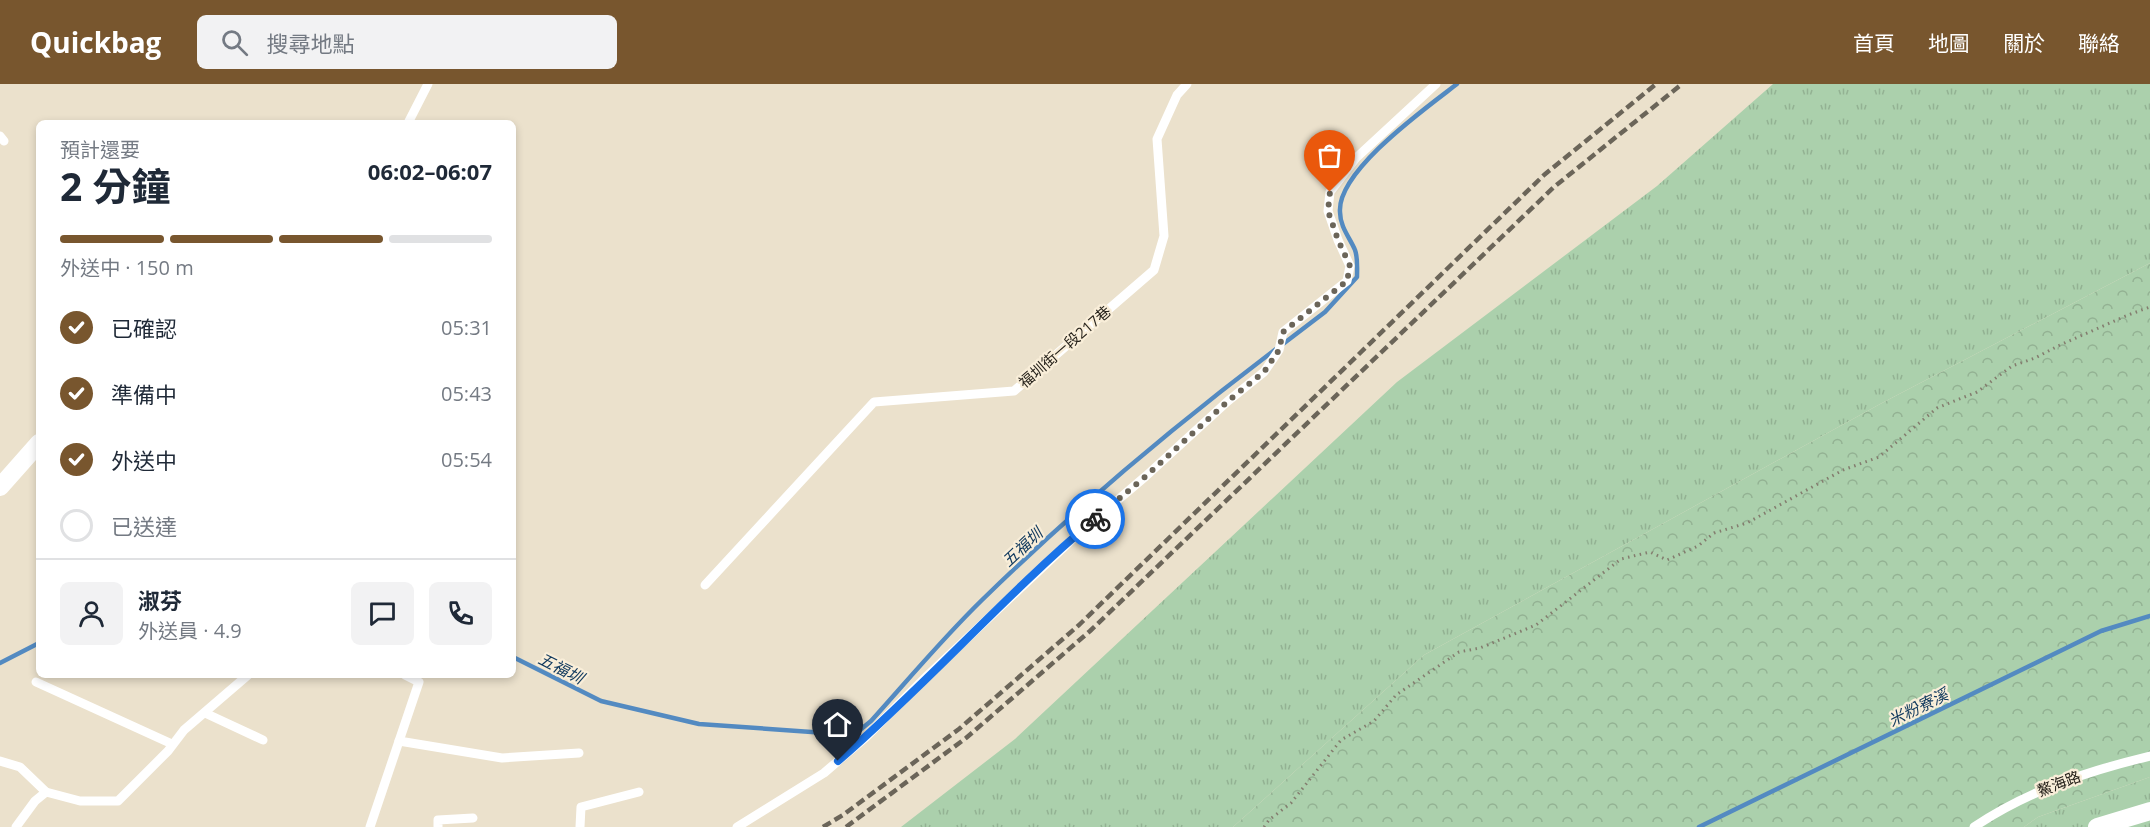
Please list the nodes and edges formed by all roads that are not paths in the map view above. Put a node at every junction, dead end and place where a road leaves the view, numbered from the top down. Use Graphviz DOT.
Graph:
graph roads {
  1 [pos="428,84"];
  2 [pos="1186,84"];
  3 [pos="1436,84"];
  4 [pos="410,120"];
  5 [pos="36,446"];
  6 [pos="0,487"];
  7 [pos="705,585"];
  8 [pos="244,678"];
  9 [pos="411,678"];
  10 [pos="36,682"];
  11 [pos="206,713"];
  12 [pos="263,740"];
  13 [pos="399,741"];
  14 [pos="172,744"];
  15 [pos="579,753"];
  16 [pos="2150,756"];
  17 [pos="0,761"];
  18 [pos="46,792"];
  19 [pos="639,792"];
  20 [pos="2150,811"];
  21 [pos="473,818"];
  22 [pos="15,827"];
  23 [pos="370,827"];
  24 [pos="438,827"];
  25 [pos="580,827"];
  26 [pos="737,827"];
  27 [pos="1974,827"];
  28 [pos="2097,827"];
  1 -- 4 [label="lane"];
  2 -- 7 [label="lane, 福圳街一段217巷"];
  3 -- 26 [label="lane"];
  5 -- 6 [label="street"];
  8 -- 11 [label="lane"];
  9 -- 13 [label="lane"];
  10 -- 14 [label="lane"];
  11 -- 12 [label="lane"];
  11 -- 14 [label="lane"];
  13 -- 15 [label="lane"];
  13 -- 23 [label="lane"];
  14 -- 18 [label="lane"];
  16 -- 27 [label="lane, 鰲海路"];
  17 -- 18 [label="lane"];
  18 -- 22 [label="lane"];
  19 -- 25 [label="lane"];
  20 -- 28 [label="street"];
  21 -- 24 [label="lane"];
}
